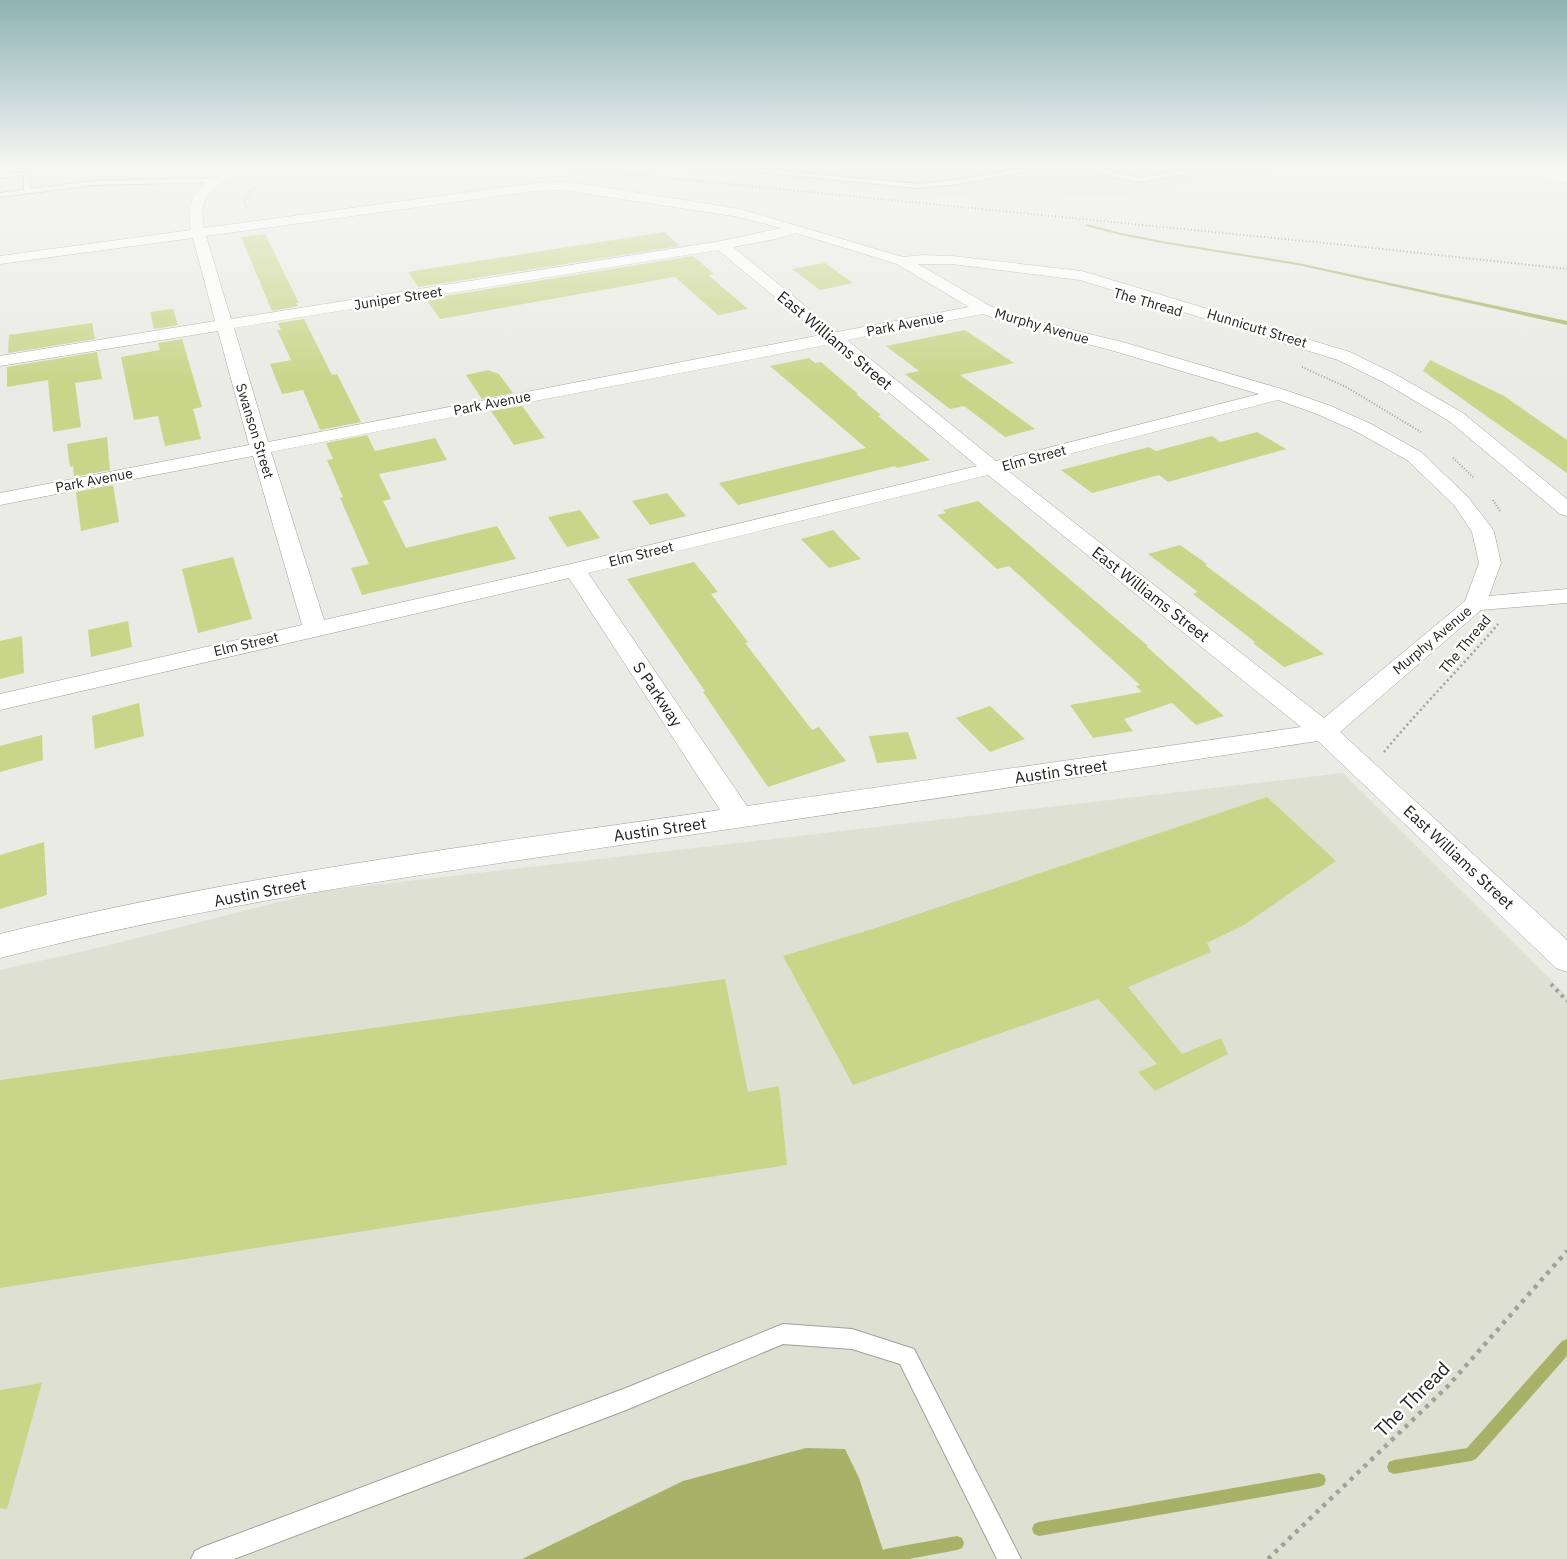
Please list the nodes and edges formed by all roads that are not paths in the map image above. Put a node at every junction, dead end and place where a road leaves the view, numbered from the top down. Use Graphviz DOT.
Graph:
graph roads {
  1 [pos="164,238"];
  2 [pos="200,238"];
  3 [pos="761,238"];
  4 [pos="827,238"];
  5 [pos="721,245"];
  6 [pos="0,260"];
  7 [pos="902,261"];
  8 [pos="984,309"];
  9 [pos="224,326"];
  10 [pos="832,338"];
  11 [pos="0,361"];
  12 [pos="1278,394"];
  13 [pos="260,448"];
  14 [pos="992,468"];
  15 [pos="0,499"];
  16 [pos="1567,510"];
  17 [pos="575,570"];
  18 [pos="1567,596"];
  19 [pos="1475,604"];
  20 [pos="315,628"];
  21 [pos="0,702"];
  22 [pos="1324,732"];
  23 [pos="740,818"];
  24 [pos="0,946"];
  25 [pos="1567,959"];
  26 [pos="202,1559"];
  27 [pos="1009,1559"];
  1 -- 6 [label="street, Murphy Avenue"];
  2 -- 9 [label="street, Swanson Street"];
  3 -- 5 [label="street, Juniper Street"];
  4 -- 7 [label="street, Murphy Avenue"];
  5 -- 9 [label="street, Juniper Street"];
  5 -- 10 [label="street, East Williams Street"];
  7 -- 8 [label="street, Murphy Avenue"];
  7 -- 16 [label="street, Hunnicutt Street"];
  8 -- 10 [label="street, Park Avenue"];
  8 -- 12 [label="street, Murphy Avenue"];
  9 -- 11 [label="street, Juniper Street"];
  9 -- 13 [label="street, Swanson Street"];
  10 -- 13 [label="street, Park Avenue"];
  10 -- 14 [label="street, East Williams Street"];
  12 -- 14 [label="street, Elm Street"];
  12 -- 19 [label="street, Murphy Avenue"];
  13 -- 15 [label="street, Park Avenue"];
  13 -- 20 [label="street, Swanson Street"];
  14 -- 17 [label="street, Elm Street"];
  14 -- 22 [label="street, East Williams Street"];
  17 -- 20 [label="street, Elm Street"];
  17 -- 23 [label="street, S Parkway"];
  18 -- 19 [label="street"];
  19 -- 22 [label="street, Murphy Avenue"];
  20 -- 21 [label="street, Elm Street"];
  22 -- 23 [label="street, Austin Street"];
  22 -- 25 [label="street, East Williams Street"];
  23 -- 24 [label="street, Austin Street"];
  26 -- 27 [label="lane"];
}
